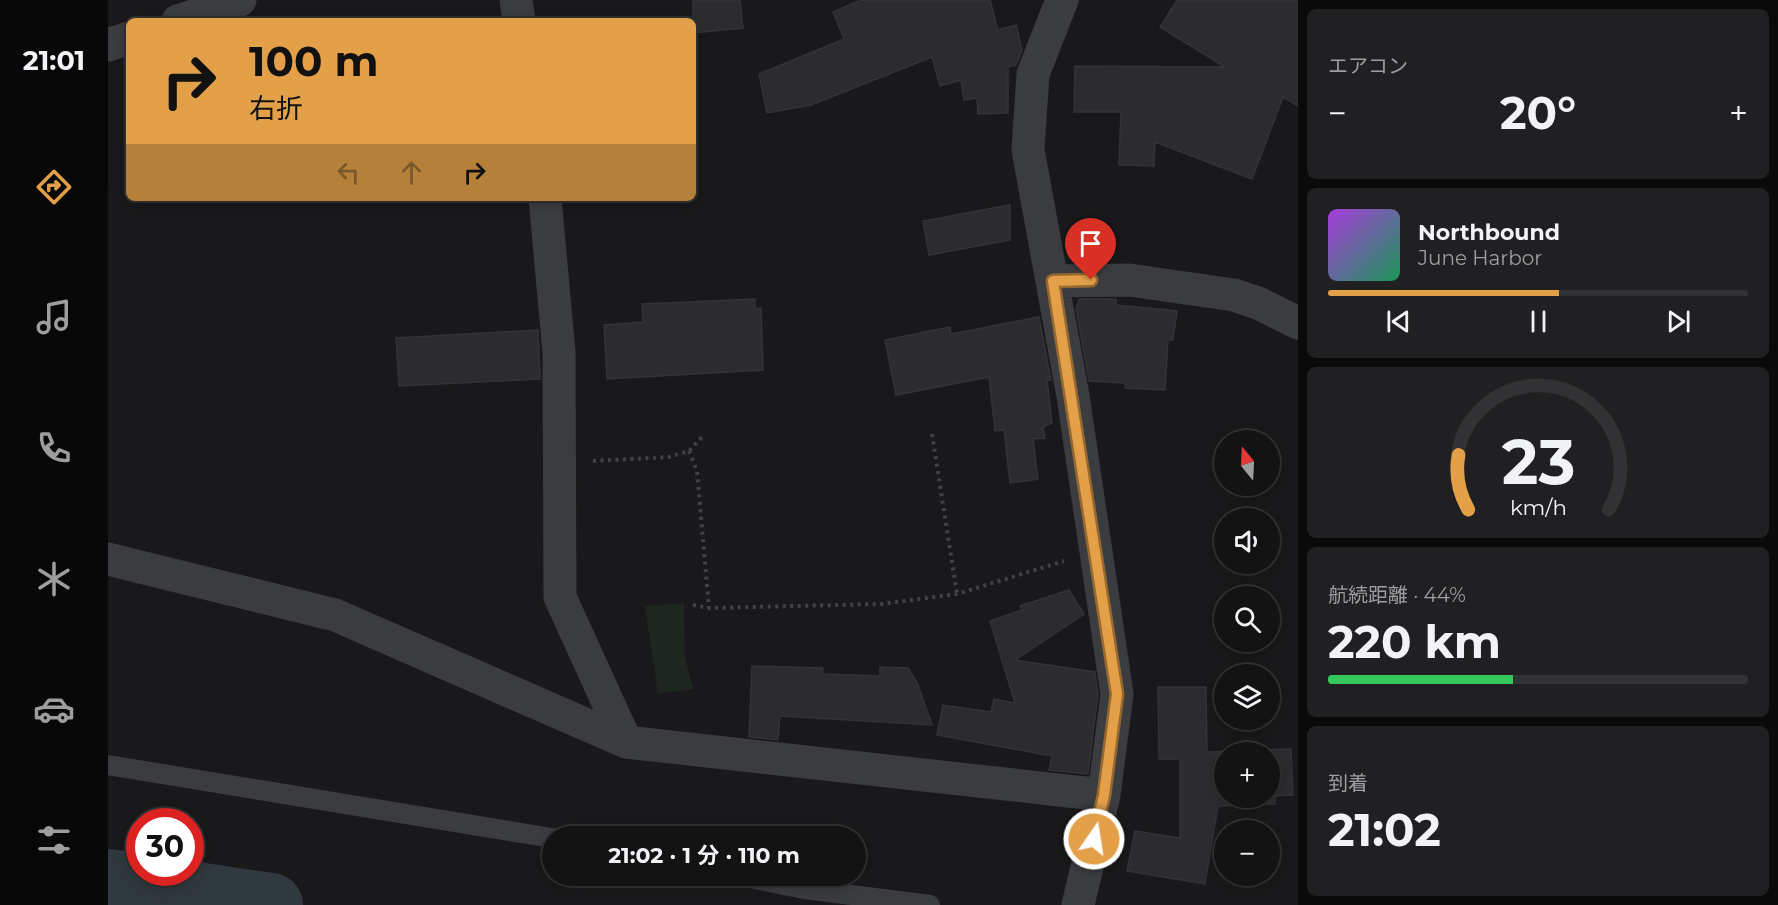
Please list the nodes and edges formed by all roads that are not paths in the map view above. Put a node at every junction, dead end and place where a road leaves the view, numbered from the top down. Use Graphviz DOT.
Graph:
graph roads {
  1 [pos="240,0"];
  2 [pos="516,0"];
  3 [pos="1062,0"];
  4 [pos="187,18"];
  5 [pos="519,18"];
  6 [pos="126,39"];
  7 [pos="108,45"];
  8 [pos="545,201"];
  9 [pos="1053,281"];
  10 [pos="1298,323"];
  11 [pos="108,559"];
  12 [pos="626,742"];
  13 [pos="108,765"];
  14 [pos="1104,795"];
  15 [pos="542,836"];
  16 [pos="789,886"];
  17 [pos="930,905"];
  18 [pos="1078,905"];
  1 -- 4 [label="street"];
  2 -- 5 [label="street"];
  3 -- 9 [label="street"];
  6 -- 7 [label="street"];
  8 -- 12 [label="street"];
  9 -- 10 [label="street"];
  9 -- 14 [label="street"];
  11 -- 12 [label="street"];
  12 -- 14 [label="street"];
  13 -- 15 [label="lane"];
  14 -- 18 [label="street"];
  16 -- 17 [label="lane"];
}
